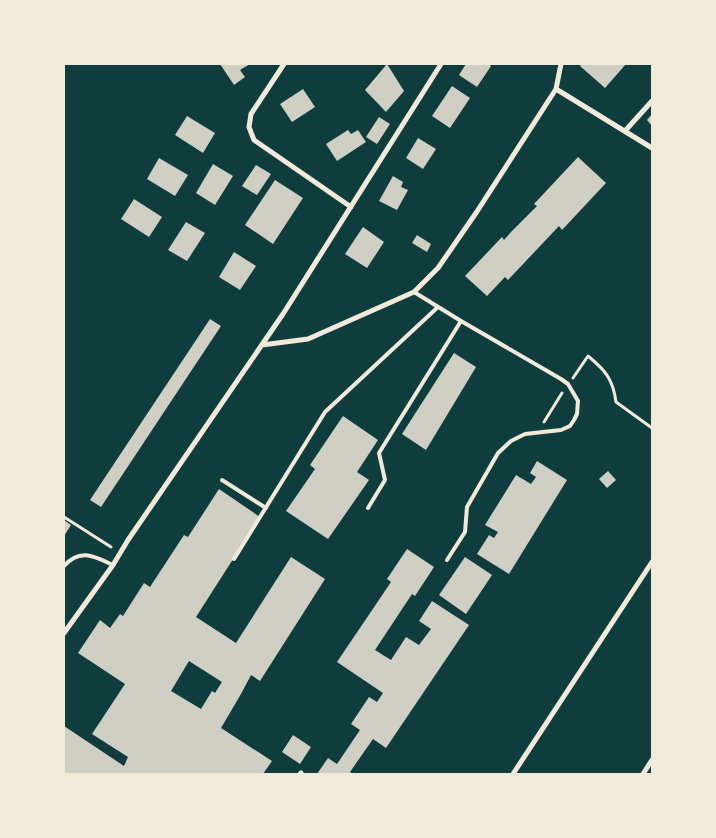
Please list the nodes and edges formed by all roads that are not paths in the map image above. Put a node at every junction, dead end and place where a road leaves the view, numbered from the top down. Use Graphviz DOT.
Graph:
graph roads {
  1 [pos="284,64"];
  2 [pos="441,64"];
  3 [pos="561,64"];
  4 [pos="556,90"];
  5 [pos="652,101"];
  6 [pos="625,131"];
  7 [pos="652,148"];
  8 [pos="351,207"];
  9 [pos="414,292"];
  10 [pos="438,307"];
  11 [pos="461,321"];
  12 [pos="262,345"];
  13 [pos="222,480"];
  14 [pos="266,508"];
  15 [pos="368,508"];
  16 [pos="234,559"];
  17 [pos="447,560"];
  18 [pos="652,562"];
  19 [pos="113,565"];
  20 [pos="64,566"];
  21 [pos="64,633"];
  22 [pos="652,760"];
  23 [pos="513,774"];
  24 [pos="643,774"];
  1 -- 8 [label="street"];
  2 -- 8 [label="street"];
  3 -- 4 [label="street"];
  4 -- 6 [label="street"];
  4 -- 9 [label="street"];
  5 -- 6 [label="street"];
  6 -- 7 [label="street"];
  8 -- 12 [label="street"];
  9 -- 10 [label="lane"];
  9 -- 12 [label="street"];
  10 -- 11 [label="lane"];
  10 -- 14 [label="lane"];
  11 -- 15 [label="lane"];
  11 -- 17 [label="lane"];
  12 -- 19 [label="street"];
  13 -- 14 [label="lane"];
  14 -- 16 [label="lane"];
  18 -- 23 [label="street"];
  19 -- 20 [label="lane"];
  19 -- 21 [label="street"];
  22 -- 24 [label="street"];
}
